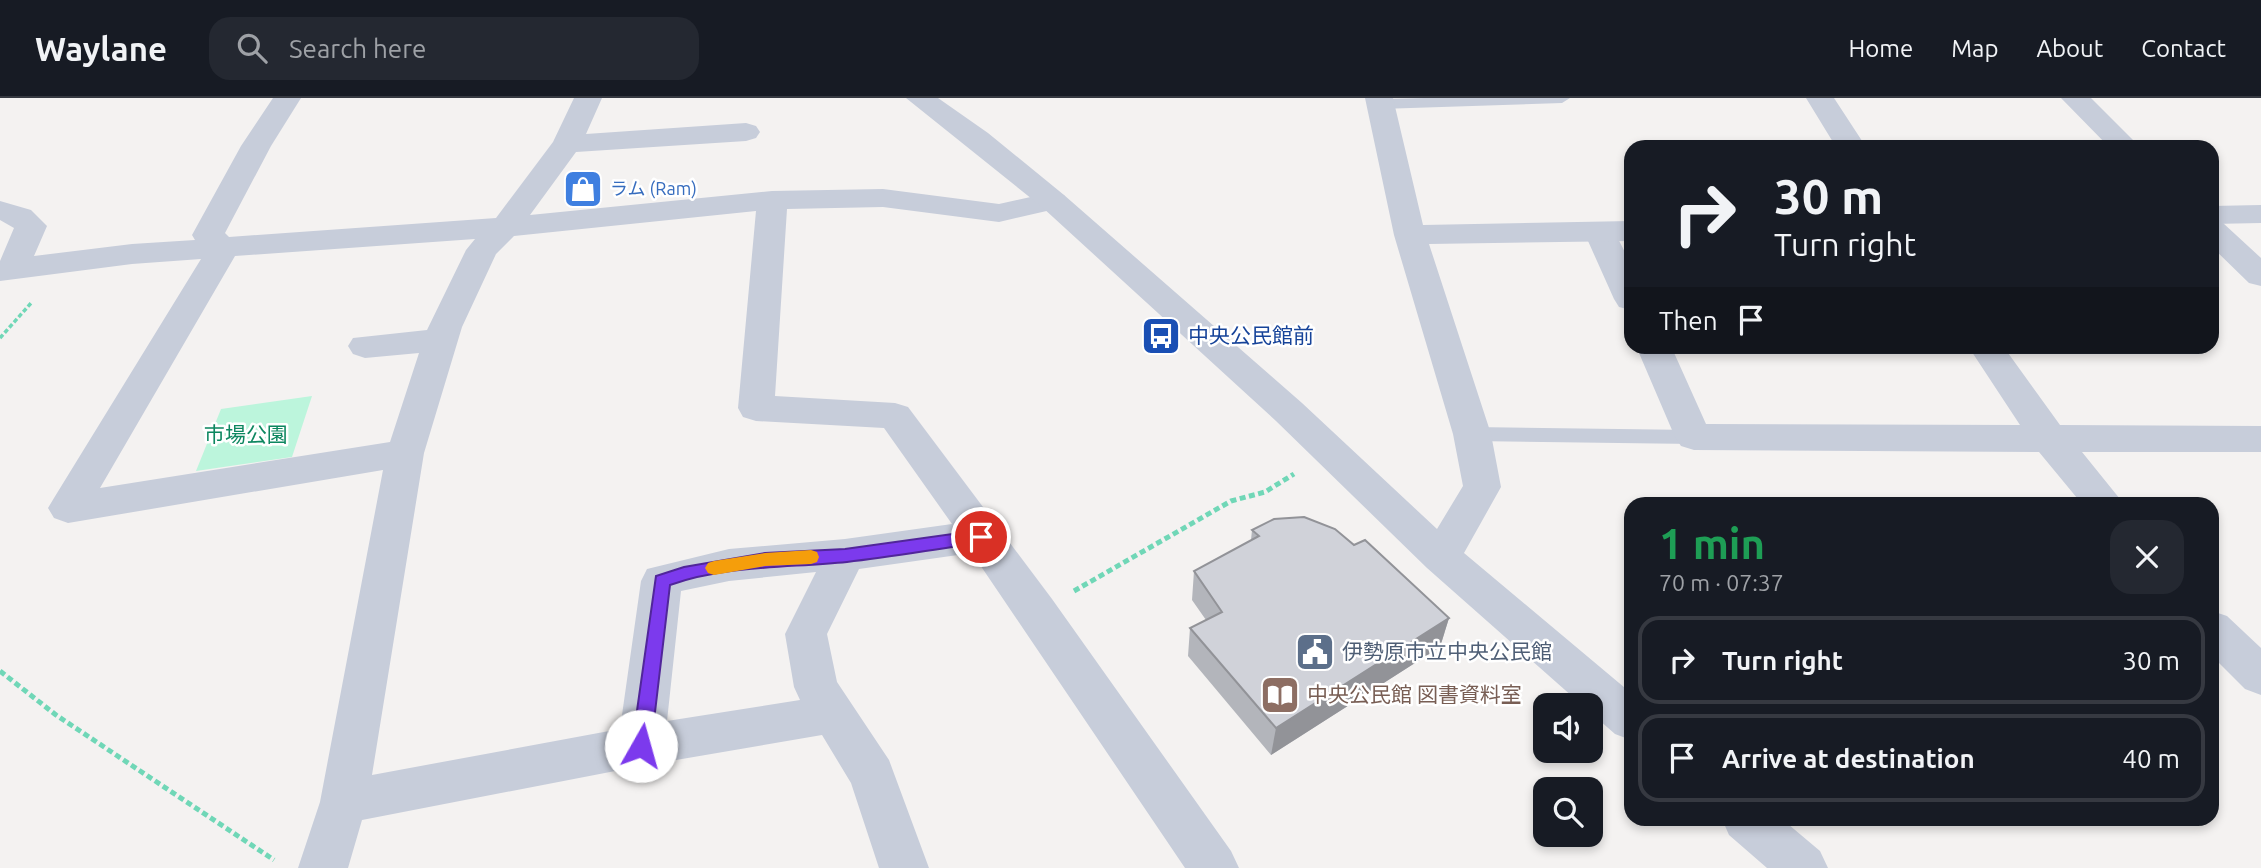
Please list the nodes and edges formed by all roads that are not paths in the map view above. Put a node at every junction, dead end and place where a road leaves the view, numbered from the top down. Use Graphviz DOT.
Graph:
graph roads {
  1 [pos="287,98"];
  2 [pos="588,98"];
  3 [pos="1562,98"];
  4 [pos="1820,98"];
  5 [pos="2075,98"];
  6 [pos="925,99"];
  7 [pos="1380,101"];
  8 [pos="746,132"];
  9 [pos="1847,140"];
  10 [pos="2118,140"];
  11 [pos="566,144"];
  12 [pos="772,200"];
  13 [pos="1053,201"];
  14 [pos="0,210"];
  15 [pos="2261,214"];
  16 [pos="2219,215"];
  17 [pos="505,226"];
  18 [pos="1616,232"];
  19 [pos="1410,234"];
  20 [pos="2219,237"];
  21 [pos="223,249"];
  22 [pos="1624,268"];
  23 [pos="7,270"];
  24 [pos="2261,276"];
  25 [pos="441,340"];
  26 [pos="365,346"];
  27 [pos="1657,354"];
  28 [pos="1991,354"];
  29 [pos="1472,433"];
  30 [pos="1695,437"];
  31 [pos="2049,438"];
  32 [pos="2261,439"];
  33 [pos="405,453"];
  34 [pos="2098,497"];
  35 [pos="981,537"];
  36 [pos="845,555"];
  37 [pos="1441,557"];
  38 [pos="2219,635"];
  39 [pos="2261,676"];
  40 [pos="832,714"];
  41 [pos="1624,714"];
  42 [pos="641,746"];
  43 [pos="344,802"];
  44 [pos="1754,826"];
  45 [pos="323,868"];
  46 [pos="904,868"];
  47 [pos="1214,868"];
  48 [pos="1803,868"];
  1 -- 21 [label="street"];
  2 -- 11 [label="street"];
  3 -- 7 [label="lane"];
  4 -- 9 [label="street"];
  5 -- 10 [label="street"];
  6 -- 13 [label="street"];
  7 -- 19 [label="street"];
  8 -- 11 [label="street"];
  11 -- 17 [label="street"];
  12 -- 13 [label="street"];
  12 -- 17 [label="street"];
  12 -- 35 [label="street"];
  13 -- 37 [label="street"];
  14 -- 23 [label="street"];
  15 -- 16 [label="street"];
  17 -- 21 [label="street"];
  17 -- 25 [label="street"];
  18 -- 19 [label="street"];
  18 -- 22 [label="street"];
  19 -- 29 [label="street"];
  20 -- 24 [label="street"];
  21 -- 23 [label="street"];
  21 -- 33 [label="street"];
  25 -- 26 [label="street"];
  25 -- 33 [label="street"];
  27 -- 30 [label="street"];
  28 -- 31 [label="street"];
  29 -- 30 [label="lane"];
  29 -- 37 [label="street"];
  30 -- 31 [label="street"];
  31 -- 32 [label="street"];
  31 -- 34 [label="street"];
  33 -- 43 [label="street"];
  35 -- 36 [label="street"];
  35 -- 47 [label="street"];
  36 -- 40 [label="street"];
  36 -- 42 [label="street"];
  37 -- 41 [label="street"];
  38 -- 39 [label="street"];
  40 -- 42 [label="street"];
  40 -- 46 [label="street"];
  42 -- 43 [label="street"];
  43 -- 45 [label="street"];
  44 -- 48 [label="street"];
}
